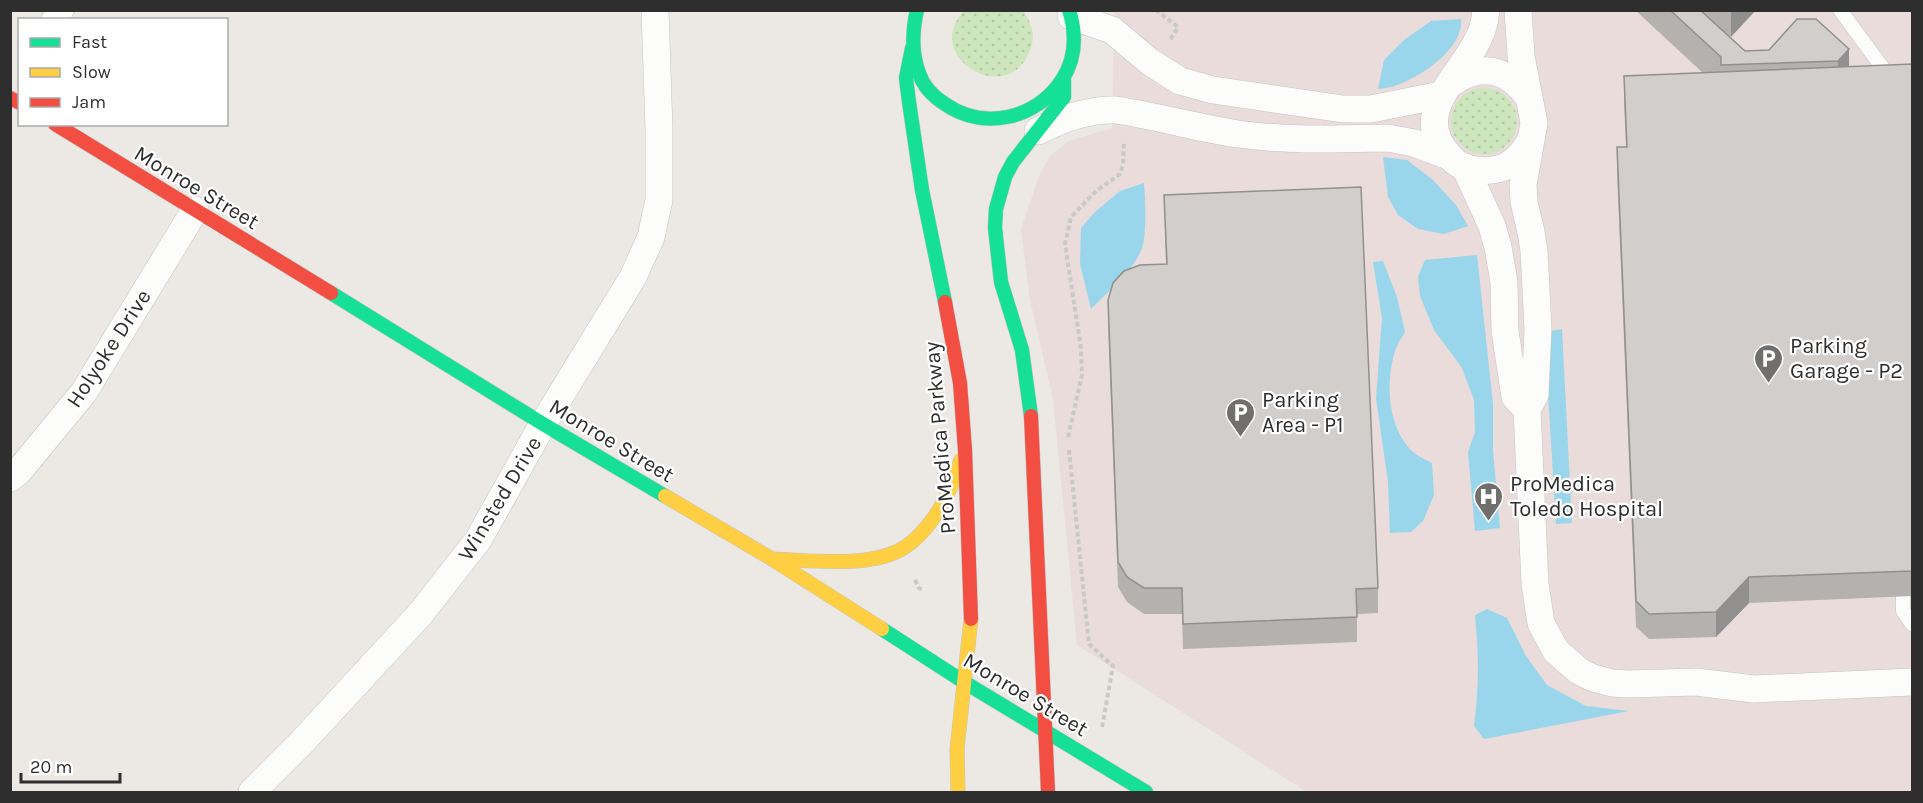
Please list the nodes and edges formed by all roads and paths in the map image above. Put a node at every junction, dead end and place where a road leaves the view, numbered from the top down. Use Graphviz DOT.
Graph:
graph roads {
  1 [pos="655,10"];
  2 [pos="917,10"];
  3 [pos="1156,10"];
  4 [pos="1486,10"];
  5 [pos="1518,10"];
  6 [pos="1840,10"];
  7 [pos="1070,13"];
  8 [pos="1169,41"];
  9 [pos="912,48"];
  10 [pos="1888,75"];
  11 [pos="1904,75"];
  12 [pos="1064,80"];
  13 [pos="1445,90"];
  14 [pos="1888,91"];
  15 [pos="1529,99"];
  16 [pos="58,126"];
  17 [pos="1034,133"];
  18 [pos="1533,134"];
  19 [pos="1125,136"];
  20 [pos="1457,162"];
  21 [pos="195,210"];
  22 [pos="1527,409"];
  23 [pos="543,424"];
  24 [pos="965,450"];
  25 [pos="10,478"];
  26 [pos="772,559"];
  27 [pos="924,590"];
  28 [pos="916,593"];
  29 [pos="1903,596"];
  30 [pos="1912,624"];
  31 [pos="964,681"];
  32 [pos="1912,682"];
  33 [pos="1110,684"];
  34 [pos="1045,731"];
  35 [pos="252,792"];
  36 [pos="958,792"];
  37 [pos="1048,792"];
  38 [pos="1146,792"];
  1 -- 23 [label="street, Winsted Drive"];
  2 -- 9 [label="street, ProMedica Parkway"];
  3 -- 8 [label="path"];
  4 -- 13 [label="street"];
  5 -- 15 [label="street"];
  6 -- 10 [label="lane"];
  7 -- 12 [label="street"];
  7 -- 13 [label="street"];
  9 -- 12 [label="street"];
  9 -- 24 [label="street, ProMedica Parkway"];
  10 -- 11 [label="lane"];
  10 -- 14 [label="lane"];
  12 -- 17 [label="street"];
  13 -- 15 [label="street"];
  13 -- 20 [label="street"];
  15 -- 18 [label="street"];
  16 -- 21 [label="street, Monroe Street"];
  17 -- 20 [label="street"];
  17 -- 34 [label="street"];
  18 -- 20 [label="street"];
  18 -- 22 [label="street"];
  19 -- 33 [label="path"];
  20 -- 22 [label="street"];
  21 -- 23 [label="street, Monroe Street"];
  21 -- 25 [label="street, Holyoke Drive"];
  22 -- 32 [label="street"];
  23 -- 26 [label="street, Monroe Street"];
  23 -- 35 [label="street, Winsted Drive"];
  24 -- 26 [label="street"];
  24 -- 31 [label="street, ProMedica Parkway"];
  26 -- 31 [label="street, Monroe Street"];
  27 -- 28 [label="path"];
  29 -- 30 [label="lane"];
  31 -- 34 [label="street, Monroe Street"];
  31 -- 36 [label="street, ProMedica Parkway"];
  34 -- 37 [label="street"];
  34 -- 38 [label="street, Monroe Street"];
}
